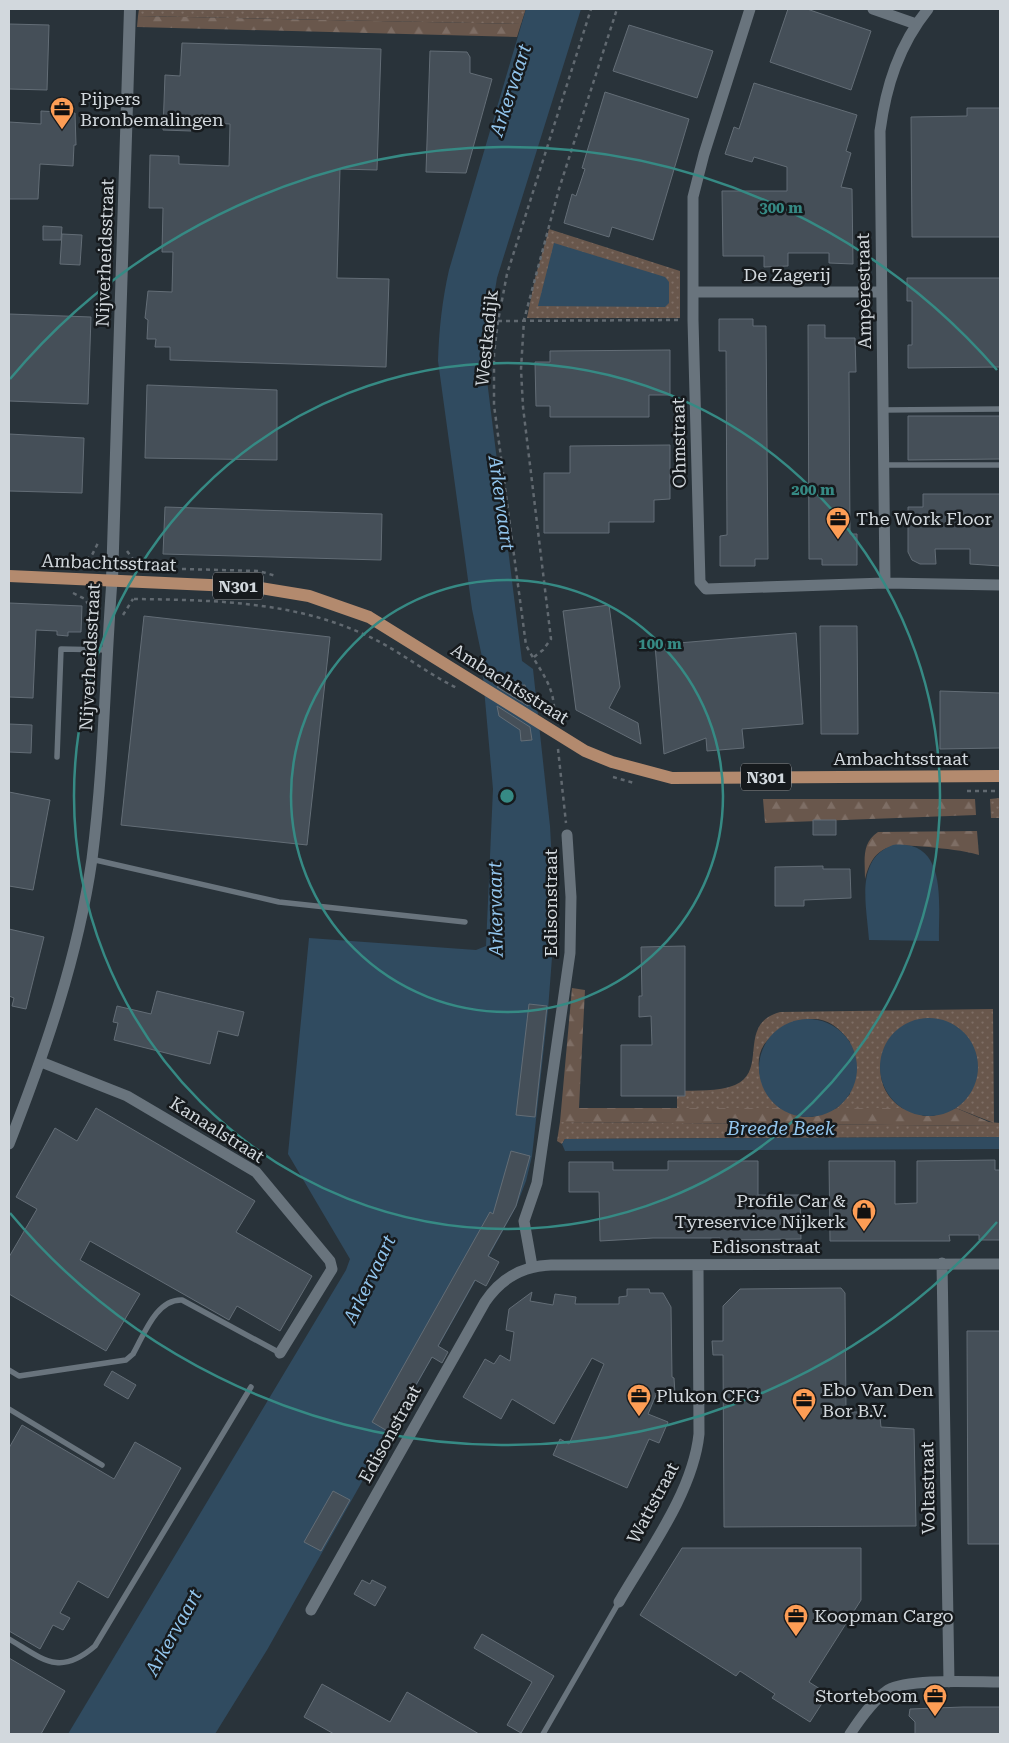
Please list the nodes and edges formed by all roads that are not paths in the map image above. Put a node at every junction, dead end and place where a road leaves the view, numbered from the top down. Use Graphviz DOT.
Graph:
graph roads {
  1 [pos="130,9"];
  2 [pos="750,9"];
  3 [pos="873,9"];
  4 [pos="928,9"];
  5 [pos="916,24"];
  6 [pos="694,292"];
  7 [pos="881,292"];
  8 [pos="1000,409"];
  9 [pos="883,410"];
  10 [pos="884,465"];
  11 [pos="1000,465"];
  12 [pos="9,576"];
  13 [pos="112,580"];
  14 [pos="885,583"];
  15 [pos="1000,586"];
  16 [pos="108,650"];
  17 [pos="57,757"];
  18 [pos="1000,776"];
  19 [pos="567,835"];
  20 [pos="92,859"];
  21 [pos="465,922"];
  22 [pos="41,1062"];
  23 [pos="9,1144"];
  24 [pos="942,1264"];
  25 [pos="1000,1264"];
  26 [pos="698,1265"];
  27 [pos="532,1266"];
  28 [pos="280,1353"];
  29 [pos="9,1370"];
  30 [pos="251,1387"];
  31 [pos="9,1408"];
  32 [pos="102,1465"];
  33 [pos="619,1602"];
  34 [pos="311,1610"];
  35 [pos="9,1639"];
  36 [pos="949,1682"];
  37 [pos="1000,1682"];
  38 [pos="543,1734"];
  39 [pos="850,1734"];
  1 -- 13 [label="street, Nijverheidsstraat"];
  2 -- 6 [label="street, Ohmstraat"];
  3 -- 5 [label="street"];
  4 -- 5 [label="street, Ampèrestraat"];
  5 -- 7 [label="street, Ampèrestraat"];
  6 -- 7 [label="street, De Zagerij"];
  6 -- 14 [label="street, Ohmstraat"];
  7 -- 9 [label="street, Ampèrestraat"];
  8 -- 9 [label="lane"];
  9 -- 10 [label="street, Ampèrestraat"];
  10 -- 11 [label="lane"];
  10 -- 14 [label="street, Ampèrestraat"];
  12 -- 13 [label="main road, Ambachtsstraat / N301"];
  13 -- 16 [label="street, Nijverheidsstraat"];
  13 -- 18 [label="main road, Ambachtsstraat / N301"];
  14 -- 15 [label="street, Ohmstraat"];
  16 -- 17 [label="lane"];
  16 -- 20 [label="street, Nijverheidsstraat"];
  19 -- 27 [label="street, Edisonstraat"];
  20 -- 21 [label="lane"];
  20 -- 22 [label="street, Nijverheidsstraat"];
  22 -- 23 [label="street, Nijverheidsstraat"];
  22 -- 28 [label="street, Kanaalstraat"];
  24 -- 25 [label="street, Edisonstraat"];
  24 -- 26 [label="street, Edisonstraat"];
  24 -- 36 [label="street, Voltastraat"];
  26 -- 27 [label="street, Edisonstraat"];
  26 -- 33 [label="street, Wattstraat"];
  27 -- 34 [label="street, Edisonstraat"];
  28 -- 29 [label="lane"];
  30 -- 35 [label="lane"];
  31 -- 32 [label="lane"];
  33 -- 38 [label="lane"];
  36 -- 37 [label="street"];
  36 -- 39 [label="street"];
}
